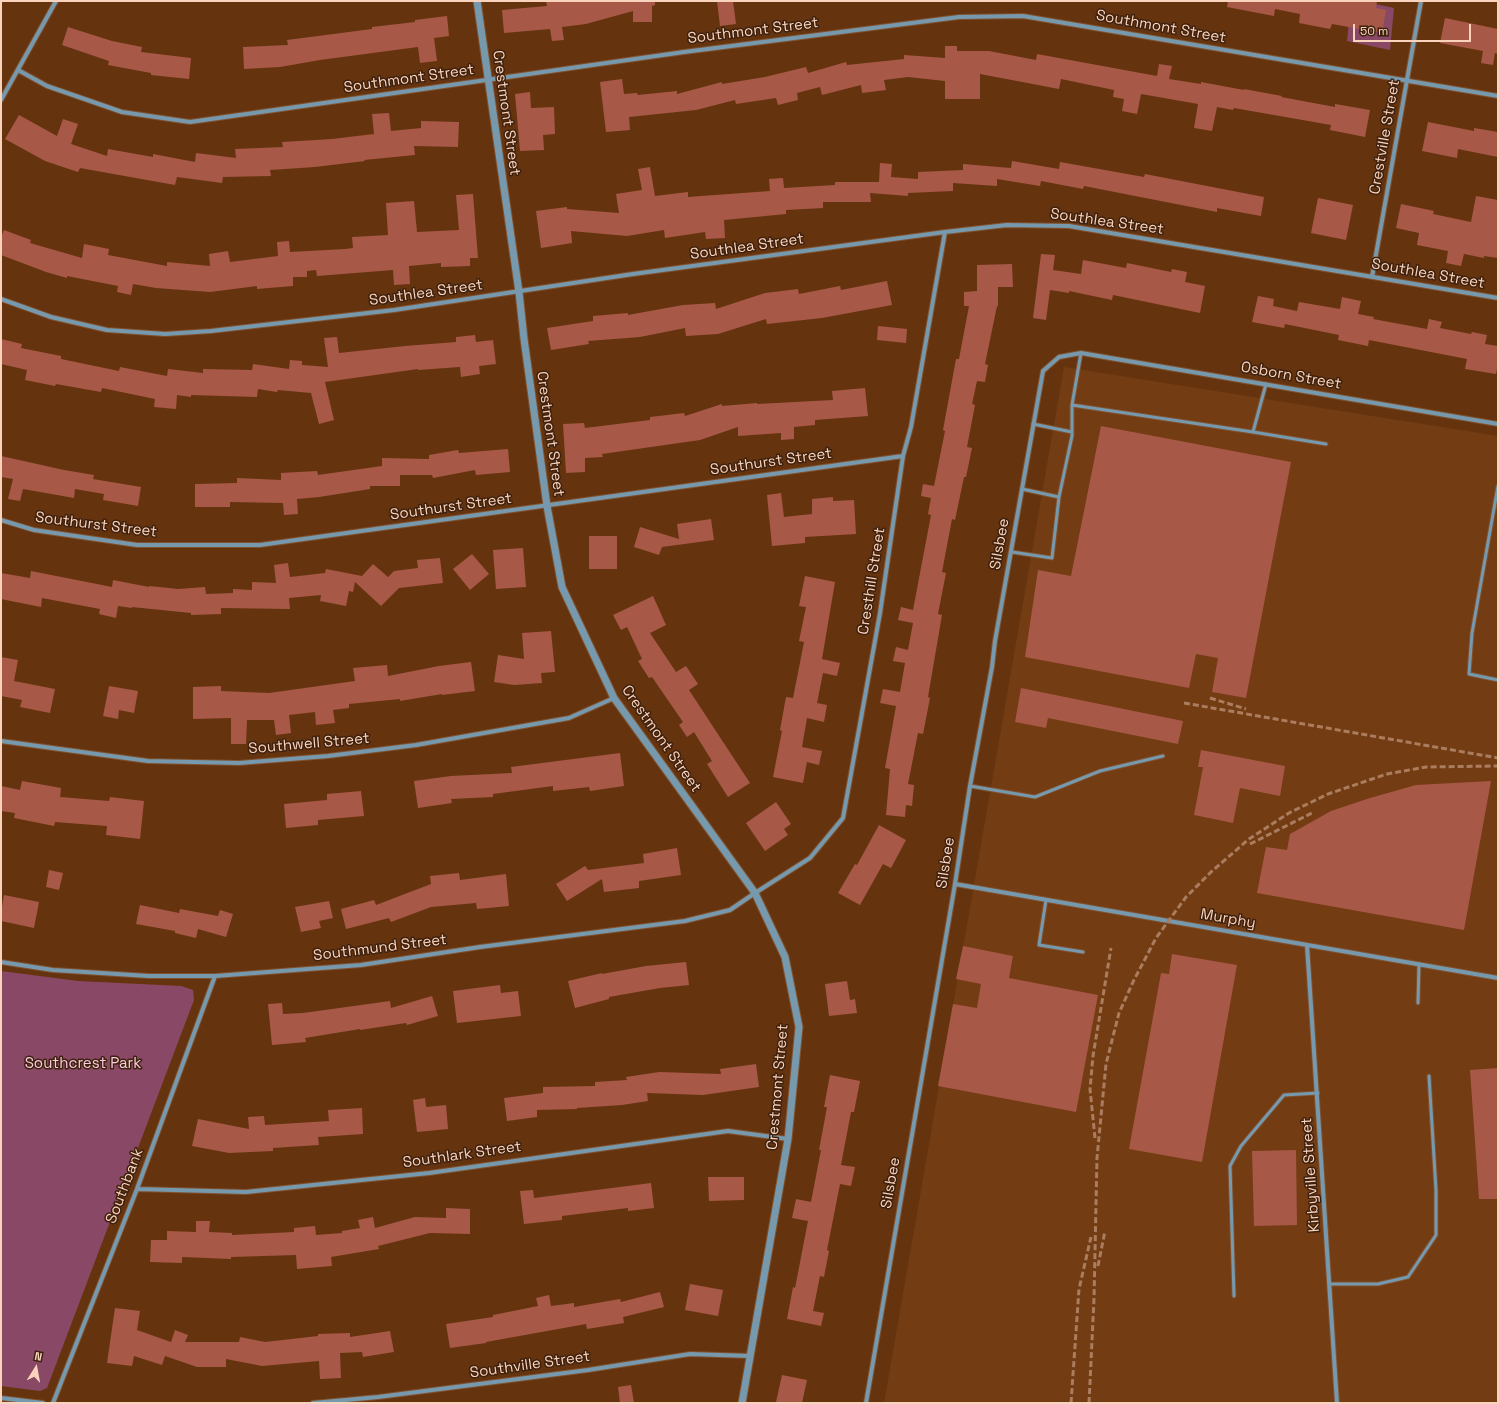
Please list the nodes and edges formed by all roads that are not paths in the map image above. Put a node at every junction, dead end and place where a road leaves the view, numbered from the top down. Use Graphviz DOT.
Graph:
graph roads {
  1 [pos="56,1"];
  2 [pos="477,1"];
  3 [pos="1421,1"];
  4 [pos="18,70"];
  5 [pos="488,80"];
  6 [pos="1407,80"];
  7 [pos="1498,96"];
  8 [pos="1,100"];
  9 [pos="945,232"];
  10 [pos="1372,277"];
  11 [pos="519,292"];
  12 [pos="1498,298"];
  13 [pos="1,299"];
  14 [pos="1081,353"];
  15 [pos="1266,384"];
  16 [pos="1072,405"];
  17 [pos="1033,424"];
  18 [pos="1498,424"];
  19 [pos="1072,432"];
  20 [pos="1253,432"];
  21 [pos="1326,444"];
  22 [pos="903,456"];
  23 [pos="1498,486"];
  24 [pos="1022,489"];
  25 [pos="1059,497"];
  26 [pos="547,506"];
  27 [pos="1,520"];
  28 [pos="1012,552"];
  29 [pos="1498,680"];
  30 [pos="614,698"];
  31 [pos="1,741"];
  32 [pos="1163,756"];
  33 [pos="970,786"];
  34 [pos="955,884"];
  35 [pos="755,893"];
  36 [pos="1046,900"];
  37 [pos="1307,945"];
  38 [pos="1083,952"];
  39 [pos="1,962"];
  40 [pos="1419,964"];
  41 [pos="215,976"];
  42 [pos="1498,978"];
  43 [pos="1418,1003"];
  44 [pos="1429,1076"];
  45 [pos="1318,1093"];
  46 [pos="788,1139"];
  47 [pos="138,1189"];
  48 [pos="1330,1284"];
  49 [pos="1234,1296"];
  50 [pos="751,1356"];
  51 [pos="1,1398"];
  52 [pos="43,1403"];
  53 [pos="53,1403"];
  54 [pos="313,1403"];
  55 [pos="742,1403"];
  56 [pos="866,1403"];
  57 [pos="1337,1403"];
  1 -- 4 [label="street"];
  2 -- 5 [label="street, Crestmont Street"];
  3 -- 6 [label="street, Crestville Street"];
  4 -- 5 [label="street, Southmont Street"];
  4 -- 8 [label="street"];
  5 -- 6 [label="street, Southmont Street"];
  5 -- 11 [label="street, Crestmont Street"];
  6 -- 7 [label="street, Southmont Street"];
  6 -- 10 [label="street, Crestville Street"];
  9 -- 10 [label="street, Southlea Street"];
  9 -- 11 [label="street, Southlea Street"];
  9 -- 22 [label="street, Cresthill Street"];
  10 -- 12 [label="street, Southlea Street"];
  11 -- 13 [label="street, Southlea Street"];
  11 -- 26 [label="street, Crestmont Street"];
  14 -- 15 [label="street, Osborn Street"];
  14 -- 16 [label="lane"];
  14 -- 17 [label="street, Silsbee"];
  15 -- 18 [label="street, Osborn Street"];
  15 -- 20 [label="lane"];
  16 -- 19 [label="lane"];
  16 -- 20 [label="lane"];
  17 -- 19 [label="lane"];
  17 -- 24 [label="street, Silsbee"];
  19 -- 25 [label="lane"];
  20 -- 21 [label="lane"];
  22 -- 26 [label="street, Southurst Street"];
  22 -- 35 [label="street, Cresthill Street"];
  23 -- 29 [label="lane"];
  24 -- 25 [label="lane"];
  24 -- 28 [label="street, Silsbee"];
  25 -- 28 [label="lane"];
  26 -- 27 [label="street, Southurst Street"];
  26 -- 30 [label="street, Crestmont Street"];
  28 -- 33 [label="street, Silsbee"];
  30 -- 31 [label="street, Southwell Street"];
  30 -- 35 [label="street, Crestmont Street"];
  32 -- 33 [label="lane"];
  33 -- 34 [label="street, Silsbee"];
  34 -- 36 [label="street, Murphy"];
  34 -- 56 [label="street, Silsbee"];
  35 -- 41 [label="street, Southmund Street"];
  35 -- 46 [label="street, Crestmont Street"];
  36 -- 37 [label="street, Murphy"];
  36 -- 38 [label="lane"];
  37 -- 40 [label="street, Murphy"];
  37 -- 45 [label="street, Kirbyville Street"];
  39 -- 41 [label="street, Southmund Street"];
  40 -- 42 [label="street, Murphy"];
  40 -- 43 [label="lane"];
  41 -- 47 [label="street, Southbank"];
  44 -- 48 [label="lane"];
  45 -- 48 [label="street, Kirbyville Street"];
  45 -- 49 [label="lane"];
  46 -- 47 [label="street, Southlark Street"];
  46 -- 50 [label="street, Crestmont Street"];
  47 -- 53 [label="street, Southbank"];
  48 -- 57 [label="street, Kirbyville Street"];
  50 -- 54 [label="street, Southville Street"];
  50 -- 55 [label="street, Crestmont Street"];
  51 -- 52 [label="street"];
}
